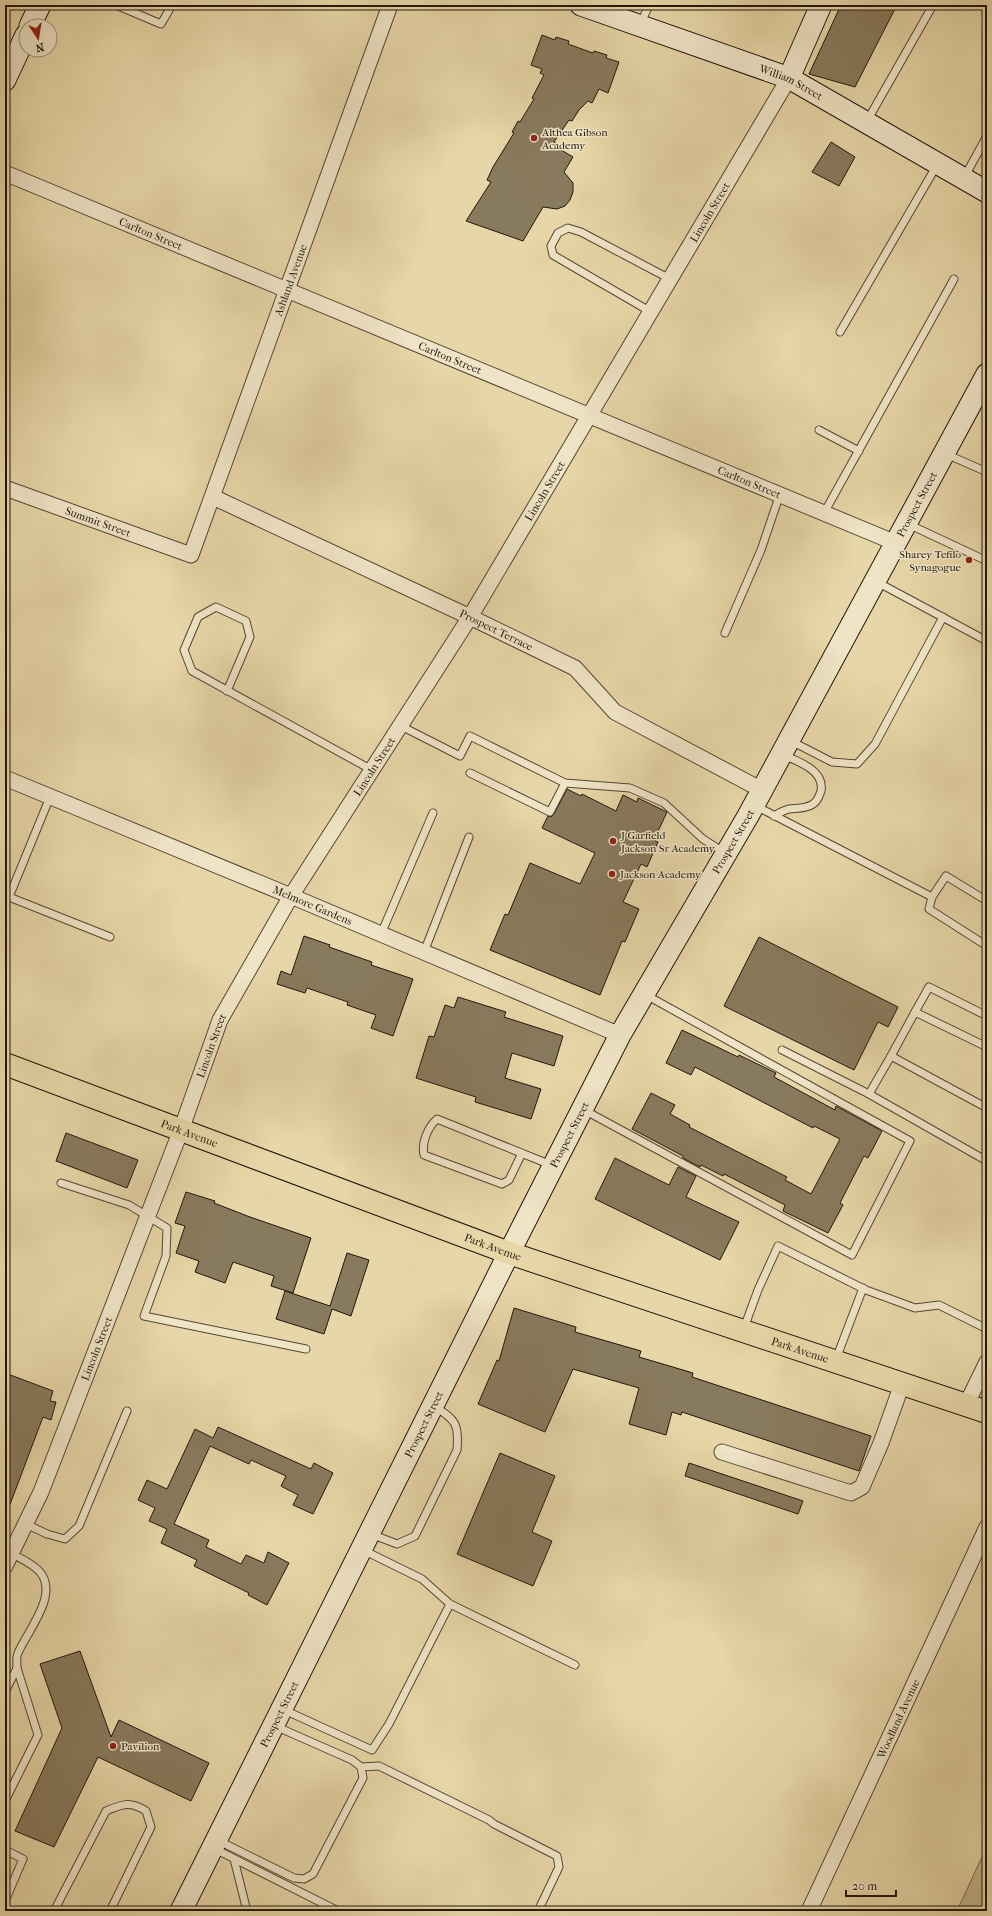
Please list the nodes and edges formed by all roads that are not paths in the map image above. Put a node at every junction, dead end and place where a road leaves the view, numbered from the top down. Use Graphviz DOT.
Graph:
graph roads {
  1 [pos="40,5"];
  2 [pos="116,5"];
  3 [pos="172,5"];
  4 [pos="390,5"];
  5 [pos="581,5"];
  6 [pos="649,5"];
  7 [pos="821,5"];
  8 [pos="933,5"];
  9 [pos="34,18"];
  10 [pos="640,26"];
  11 [pos="18,52"];
  12 [pos="789,78"];
  13 [pos="5,80"];
  14 [pos="866,122"];
  15 [pos="987,136"];
  16 [pos="938,163"];
  17 [pos="5,173"];
  18 [pos="964,178"];
  19 [pos="987,192"];
  20 [pos="670,279"];
  21 [pos="954,279"];
  22 [pos="287,290"];
  23 [pos="651,312"];
  24 [pos="840,332"];
  25 [pos="987,374"];
  26 [pos="589,416"];
  27 [pos="819,430"];
  28 [pos="858,451"];
  29 [pos="944,453"];
  30 [pos="987,472"];
  31 [pos="5,488"];
  32 [pos="780,494"];
  33 [pos="213,497"];
  34 [pos="824,513"];
  35 [pos="906,523"];
  36 [pos="896,543"];
  37 [pos="191,555"];
  38 [pos="987,561"];
  39 [pos="875,581"];
  40 [pos="470,617"];
  41 [pos="943,617"];
  42 [pos="724,633"];
  43 [pos="987,641"];
  44 [pos="227,691"];
  45 [pos="401,726"];
  46 [pos="785,748"];
  47 [pos="372,770"];
  48 [pos="470,773"];
  49 [pos="5,778"];
  50 [pos="565,782"];
  51 [pos="50,797"];
  52 [pos="758,798"];
  53 [pos="433,813"];
  54 [pos="774,816"];
  55 [pos="469,837"];
  56 [pos="726,854"];
  57 [pos="291,896"];
  58 [pos="932,897"];
  59 [pos="987,901"];
  60 [pos="381,934"];
  61 [pos="110,937"];
  62 [pos="987,946"];
  63 [pos="424,952"];
  64 [pos="644,994"];
  65 [pos="915,1012"];
  66 [pos="987,1016"];
  67 [pos="620,1035"];
  68 [pos="987,1047"];
  69 [pos="782,1050"];
  70 [pos="891,1056"];
  71 [pos="5,1064"];
  72 [pos="869,1094"];
  73 [pos="987,1108"];
  74 [pos="582,1109"];
  75 [pos="181,1130"];
  76 [pos="522,1153"];
  77 [pos="987,1161"];
  78 [pos="553,1166"];
  79 [pos="61,1183"];
  80 [pos="148,1216"];
  81 [pos="509,1253"];
  82 [pos="863,1288"];
  83 [pos="987,1329"];
  84 [pos="743,1330"];
  85 [pos="306,1349"];
  86 [pos="836,1361"];
  87 [pos="987,1362"];
  88 [pos="902,1384"];
  89 [pos="432,1405"];
  90 [pos="966,1405"];
  91 [pos="127,1411"];
  92 [pos="987,1412"];
  93 [pos="722,1452"];
  94 [pos="26,1524"];
  95 [pos="987,1527"];
  96 [pos="365,1541"];
  97 [pos="8,1560"];
  98 [pos="450,1604"];
  99 [pos="575,1665"];
  100 [pos="17,1668"];
  101 [pos="5,1692"];
  102 [pos="277,1717"];
  103 [pos="362,1766"];
  104 [pos="5,1801"];
  105 [pos="214,1844"];
  106 [pos="5,1850"];
  107 [pos="234,1859"];
  108 [pos="7,1891"];
  109 [pos="5,1901"];
  110 [pos="58,1910"];
  111 [pos="110,1911"];
  112 [pos="181,1911"];
  113 [pos="247,1911"];
  114 [pos="338,1911"];
  115 [pos="538,1911"];
  116 [pos="809,1911"];
  1 -- 9 [label="street"];
  2 -- 3 [label="lane"];
  4 -- 22 [label="street, Ashland Avenue"];
  5 -- 10 [label="street, William Street"];
  6 -- 10 [label="lane"];
  7 -- 12 [label="street, Lincoln Street"];
  8 -- 14 [label="lane"];
  10 -- 12 [label="street, William Street"];
  11 -- 13 [label="street"];
  12 -- 14 [label="street, William Street"];
  12 -- 20 [label="street, Lincoln Street"];
  14 -- 16 [label="street, William Street"];
  15 -- 18 [label="lane"];
  16 -- 18 [label="street, William Street"];
  16 -- 24 [label="lane"];
  17 -- 22 [label="street, Carlton Street"];
  18 -- 19 [label="street, William Street"];
  20 -- 23 [label="street, Lincoln Street"];
  20 -- 23 [label="lane"];
  21 -- 28 [label="lane"];
  22 -- 26 [label="street, Carlton Street"];
  22 -- 33 [label="street, Ashland Avenue"];
  23 -- 26 [label="street, Lincoln Street"];
  25 -- 29 [label="street, Prospect Street"];
  26 -- 32 [label="street, Carlton Street"];
  26 -- 40 [label="street, Lincoln Street"];
  27 -- 28 [label="lane"];
  28 -- 34 [label="lane"];
  29 -- 30 [label="lane"];
  29 -- 35 [label="street, Prospect Street"];
  31 -- 37 [label="street, Summit Street"];
  32 -- 34 [label="street, Carlton Street"];
  32 -- 42 [label="lane"];
  33 -- 37 [label="street, Ashland Avenue"];
  33 -- 40 [label="street, Prospect Terrace"];
  34 -- 36 [label="street, Carlton Street"];
  35 -- 36 [label="street, Prospect Street"];
  35 -- 38 [label="lane"];
  36 -- 39 [label="street, Prospect Street"];
  39 -- 41 [label="lane"];
  39 -- 46 [label="street, Prospect Street"];
  40 -- 45 [label="street, Lincoln Street"];
  40 -- 52 [label="street, Prospect Terrace"];
  41 -- 43 [label="lane"];
  41 -- 46 [label="lane"];
  44 -- 44 [label="lane"];
  44 -- 47 [label="lane"];
  45 -- 47 [label="street, Lincoln Street"];
  45 -- 50 [label="lane"];
  46 -- 52 [label="street, Prospect Street"];
  46 -- 54 [label="lane"];
  47 -- 57 [label="street, Lincoln Street"];
  48 -- 50 [label="lane"];
  49 -- 51 [label="street, Melmore Gardens"];
  50 -- 56 [label="lane"];
  51 -- 57 [label="street, Melmore Gardens"];
  51 -- 61 [label="lane"];
  52 -- 54 [label="lane"];
  52 -- 56 [label="street, Prospect Street"];
  53 -- 60 [label="lane"];
  54 -- 58 [label="lane"];
  55 -- 63 [label="lane"];
  56 -- 64 [label="street, Prospect Street"];
  57 -- 60 [label="street, Melmore Gardens"];
  57 -- 75 [label="street, Lincoln Street"];
  58 -- 59 [label="lane"];
  58 -- 62 [label="lane"];
  60 -- 63 [label="street, Melmore Gardens"];
  63 -- 67 [label="street, Melmore Gardens"];
  64 -- 67 [label="street, Prospect Street"];
  64 -- 74 [label="lane"];
  65 -- 66 [label="lane"];
  65 -- 68 [label="lane"];
  65 -- 70 [label="lane"];
  67 -- 74 [label="street, Prospect Street"];
  69 -- 72 [label="lane"];
  70 -- 72 [label="lane"];
  70 -- 73 [label="lane"];
  71 -- 75 [label="main road, Park Avenue"];
  72 -- 77 [label="lane"];
  74 -- 78 [label="street, Prospect Street"];
  75 -- 80 [label="street, Lincoln Street"];
  75 -- 81 [label="main road, Park Avenue"];
  76 -- 76 [label="lane"];
  76 -- 78 [label="lane"];
  78 -- 81 [label="street, Prospect Street"];
  79 -- 80 [label="lane"];
  80 -- 85 [label="lane"];
  80 -- 94 [label="street, Lincoln Street"];
  81 -- 84 [label="main road, Park Avenue"];
  81 -- 89 [label="street, Prospect Street"];
  82 -- 83 [label="lane"];
  82 -- 84 [label="lane"];
  82 -- 86 [label="lane"];
  84 -- 86 [label="main road, Park Avenue"];
  86 -- 88 [label="main road, Park Avenue"];
  87 -- 90 [label="street"];
  88 -- 90 [label="main road, Park Avenue"];
  88 -- 93 [label="street"];
  89 -- 96 [label="street, Prospect Street"];
  89 -- 96 [label="lane"];
  90 -- 92 [label="main road, Park Avenue"];
  91 -- 94 [label="lane"];
  94 -- 97 [label="street, Lincoln Street"];
  95 -- 116 [label="street, Woodland Avenue"];
  96 -- 98 [label="lane"];
  96 -- 102 [label="street, Prospect Street"];
  97 -- 100 [label="lane"];
  98 -- 99 [label="lane"];
  98 -- 102 [label="lane"];
  100 -- 101 [label="lane"];
  100 -- 104 [label="lane"];
  102 -- 103 [label="lane"];
  102 -- 105 [label="street, Prospect Street"];
  103 -- 105 [label="lane"];
  103 -- 115 [label="lane"];
  105 -- 107 [label="lane"];
  105 -- 112 [label="street, Prospect Street"];
  106 -- 108 [label="lane"];
  107 -- 113 [label="lane"];
  107 -- 114 [label="lane"];
  108 -- 109 [label="lane"];
  110 -- 111 [label="lane"];
}
